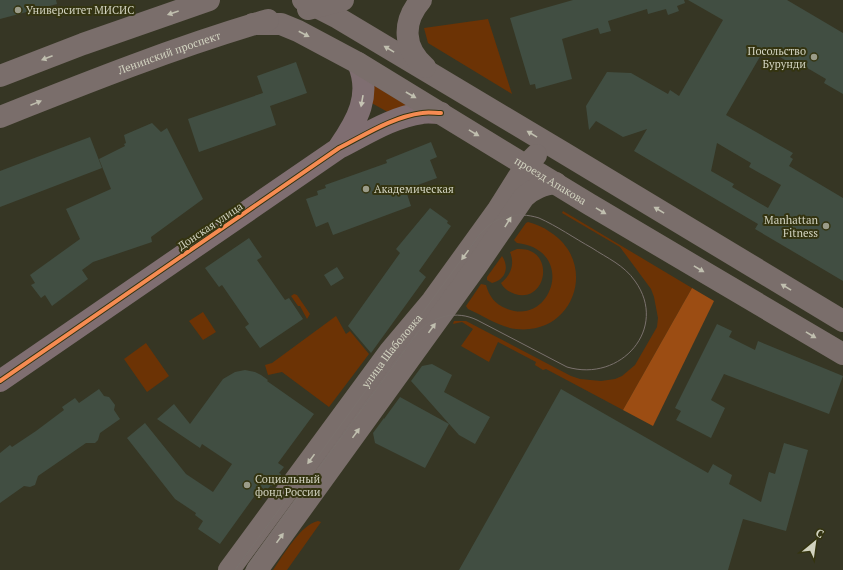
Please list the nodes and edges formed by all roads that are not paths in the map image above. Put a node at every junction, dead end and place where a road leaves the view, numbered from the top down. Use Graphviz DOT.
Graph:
graph roads {
  1 [pos="209,0"];
  2 [pos="343,0"];
  3 [pos="421,0"];
  4 [pos="310,3"];
  5 [pos="253,24"];
  6 [pos="358,63"];
  7 [pos="0,76"];
  8 [pos="435,76"];
  9 [pos="441,113"];
  10 [pos="0,117"];
  11 [pos="339,148"];
  12 [pos="564,153"];
  13 [pos="526,165"];
  14 [pos="556,184"];
  15 [pos="681,223"];
  16 [pos="665,249"];
  17 [pos="843,321"];
  18 [pos="843,354"];
  19 [pos="0,381"];
  20 [pos="229,570"];
  21 [pos="257,570"];
  1 -- 7 [label="main road, one-way"];
  2 -- 4 [label="main road, Ленинский проспект"];
  3 -- 8 [label="main road"];
  4 -- 5 [label="main road, Ленинский проспект"];
  8 -- 4 [label="main road, one-way"];
  5 -- 6 [label="main road, проезд Апакова, one-way"];
  10 -- 5 [label="main road, Ленинский проспект, one-way"];
  6 -- 9 [label="main road, проезд Апакова, one-way"];
  6 -- 11 [label="street, Донская улица, one-way"];
  12 -- 8 [label="main road, one-way"];
  9 -- 11 [label="street, Донская улица"];
  9 -- 13 [label="main road, проезд Апакова, one-way"];
  11 -- 19 [label="street, Донская улица"];
  12 -- 13 [label="main road, улица Шаболовка"];
  15 -- 12 [label="main road, one-way"];
  13 -- 14 [label="main road, проезд Апакова"];
  13 -- 20 [label="main road, улица Шаболовка, one-way"];
  14 -- 16 [label="main road, проезд Апакова, one-way"];
  21 -- 14 [label="main road, улица Шаболовка, one-way"];
  15 -- 16 [label="main road"];
  17 -- 15 [label="main road, one-way"];
  16 -- 18 [label="main road, проезд Апакова, one-way"];
}
